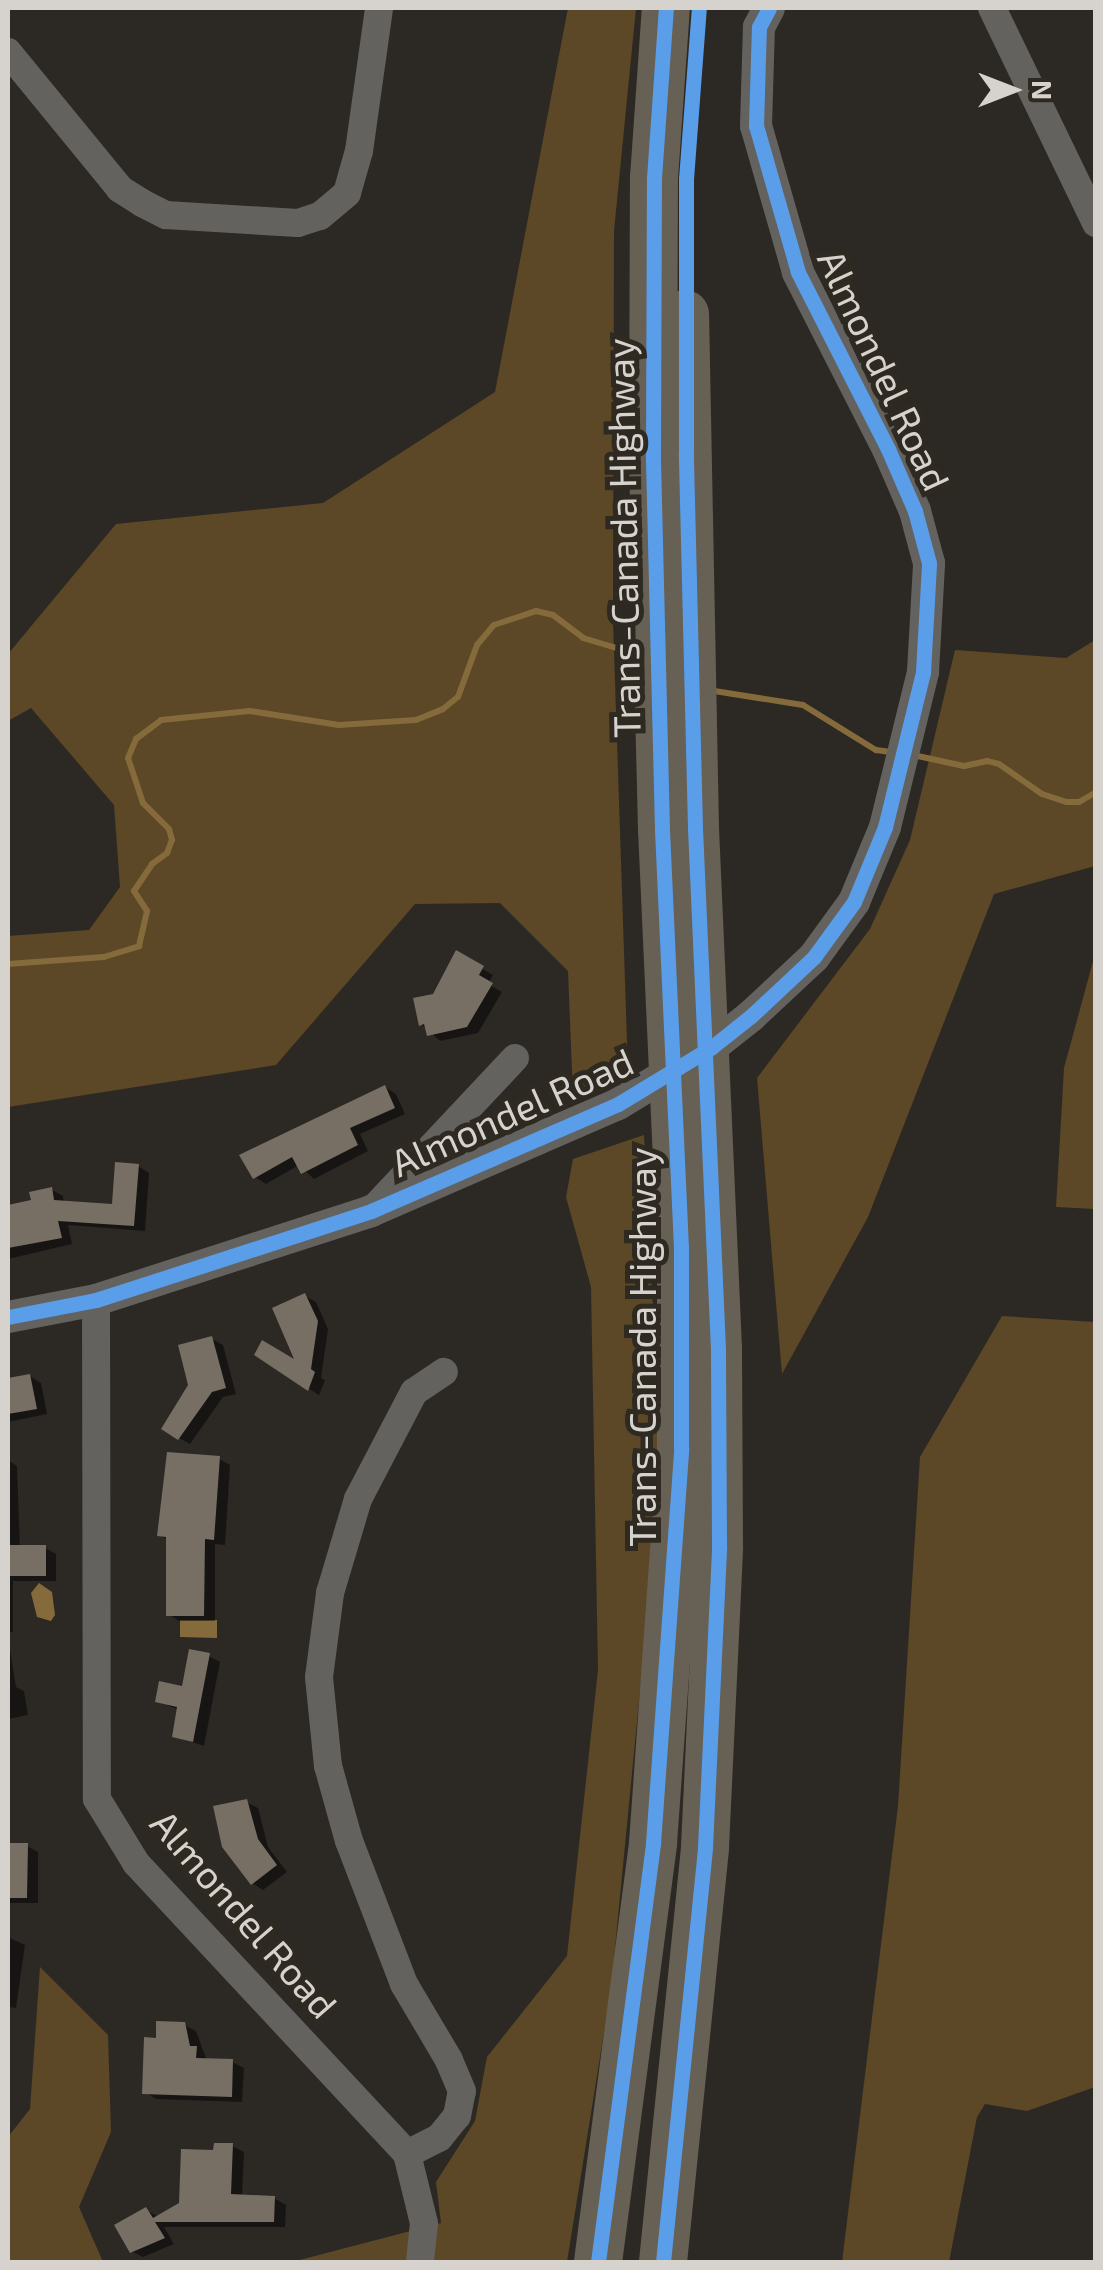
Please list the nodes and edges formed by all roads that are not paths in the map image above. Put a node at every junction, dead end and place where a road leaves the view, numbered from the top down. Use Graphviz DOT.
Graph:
graph roads {
  1 [pos="379,8"];
  2 [pos="666,8"];
  3 [pos="698,8"];
  4 [pos="769,8"];
  5 [pos="992,8"];
  6 [pos="8,52"];
  7 [pos="1096,223"];
  8 [pos="669,452"];
  9 [pos="515,1058"];
  10 [pos="692,1136"];
  11 [pos="371,1211"];
  12 [pos="96,1300"];
  13 [pos="8,1317"];
  14 [pos="444,1372"];
  15 [pos="407,2154"];
  16 [pos="420,2262"];
  17 [pos="598,2262"];
  18 [pos="664,2262"];
  1 -- 6 [label="street"];
  2 -- 8 [label="highway, Trans-Canada Highway"];
  3 -- 8 [label="highway, Trans-Canada Highway"];
  4 -- 11 [label="street, Almondel Road"];
  5 -- 7 [label="street"];
  8 -- 10 [label="highway, Trans-Canada Highway"];
  9 -- 11 [label="street"];
  10 -- 17 [label="highway, Trans-Canada Highway"];
  10 -- 18 [label="highway, Trans-Canada Highway"];
  11 -- 12 [label="street, Almondel Road"];
  12 -- 13 [label="street"];
  12 -- 15 [label="street, Almondel Road"];
  14 -- 15 [label="street"];
  15 -- 16 [label="street, Almondel Road"];
}
